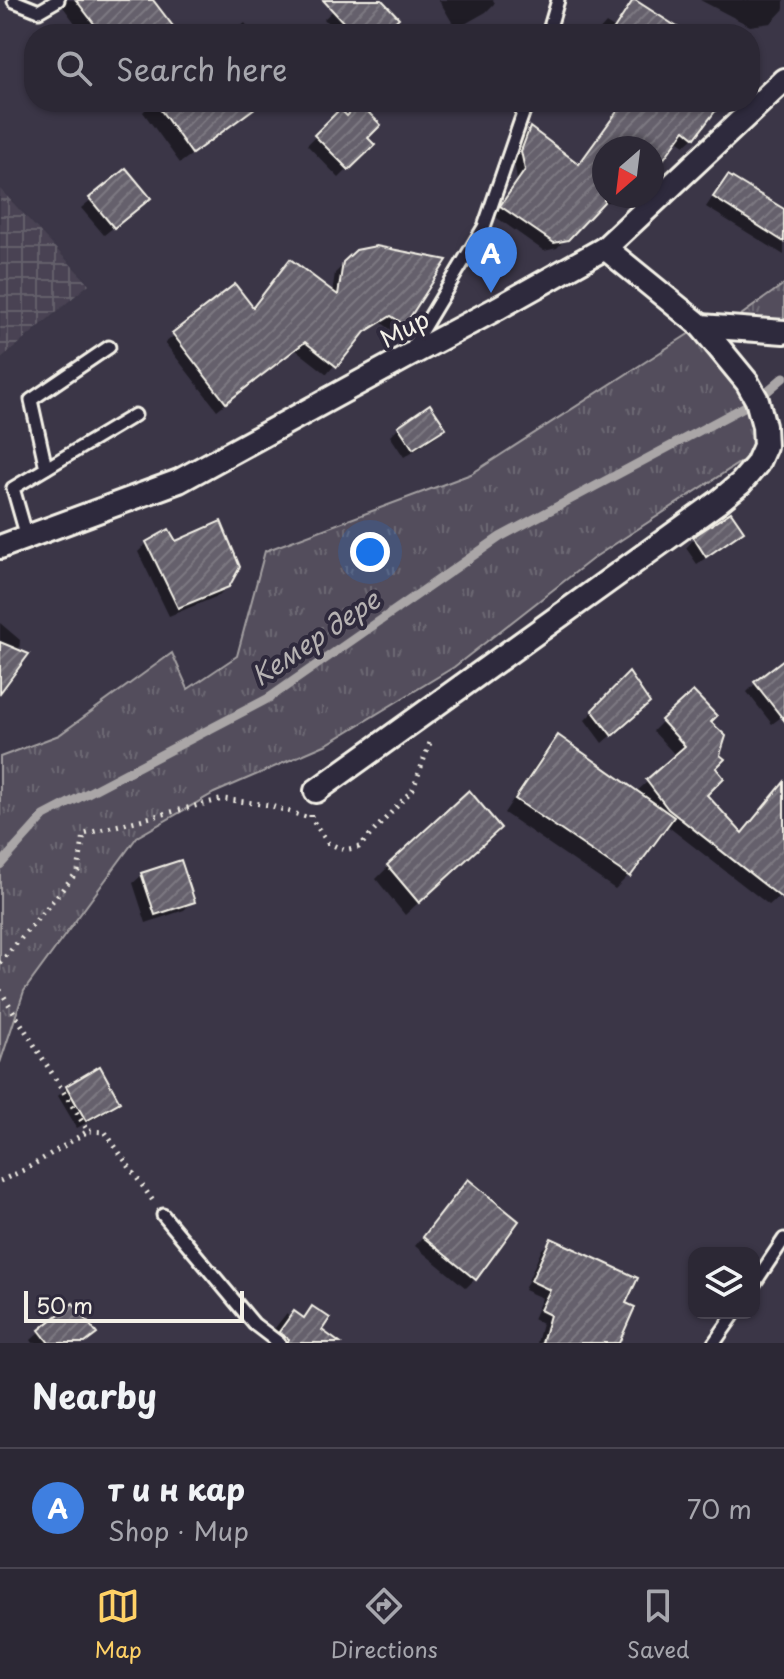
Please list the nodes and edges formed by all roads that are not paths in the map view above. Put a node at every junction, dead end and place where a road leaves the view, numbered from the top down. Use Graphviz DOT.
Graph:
graph roads {
  1 [pos="58,0"];
  2 [pos="558,0"];
  3 [pos="14,1"];
  4 [pos="551,24"];
  5 [pos="784,80"];
  6 [pos="760,103"];
  7 [pos="524,112"];
  8 [pos="750,112"];
  9 [pos="605,248"];
  10 [pos="701,326"];
  11 [pos="784,332"];
  12 [pos="109,347"];
  13 [pos="406,357"];
  14 [pos="135,415"];
  15 [pos="46,468"];
  16 [pos="27,537"];
  17 [pos="0,547"];
  18 [pos="316,791"];
  19 [pos="163,1215"];
  20 [pos="784,1239"];
  21 [pos="760,1275"];
  22 [pos="731,1319"];
  23 [pos="279,1343"];
  24 [pos="714,1343"];
  1 -- 3 [label="lane"];
  2 -- 4 [label="lane"];
  5 -- 6 [label="street, Мир"];
  7 -- 13 [label="lane"];
  8 -- 9 [label="street, Мир"];
  9 -- 10 [label="street"];
  9 -- 13 [label="street, Мир"];
  10 -- 11 [label="street"];
  10 -- 18 [label="street"];
  12 -- 15 [label="lane"];
  13 -- 16 [label="street, Мир"];
  14 -- 15 [label="lane"];
  15 -- 16 [label="lane"];
  16 -- 17 [label="street, Мир"];
  19 -- 23 [label="lane"];
  20 -- 21 [label="lane"];
  22 -- 24 [label="lane"];
}
